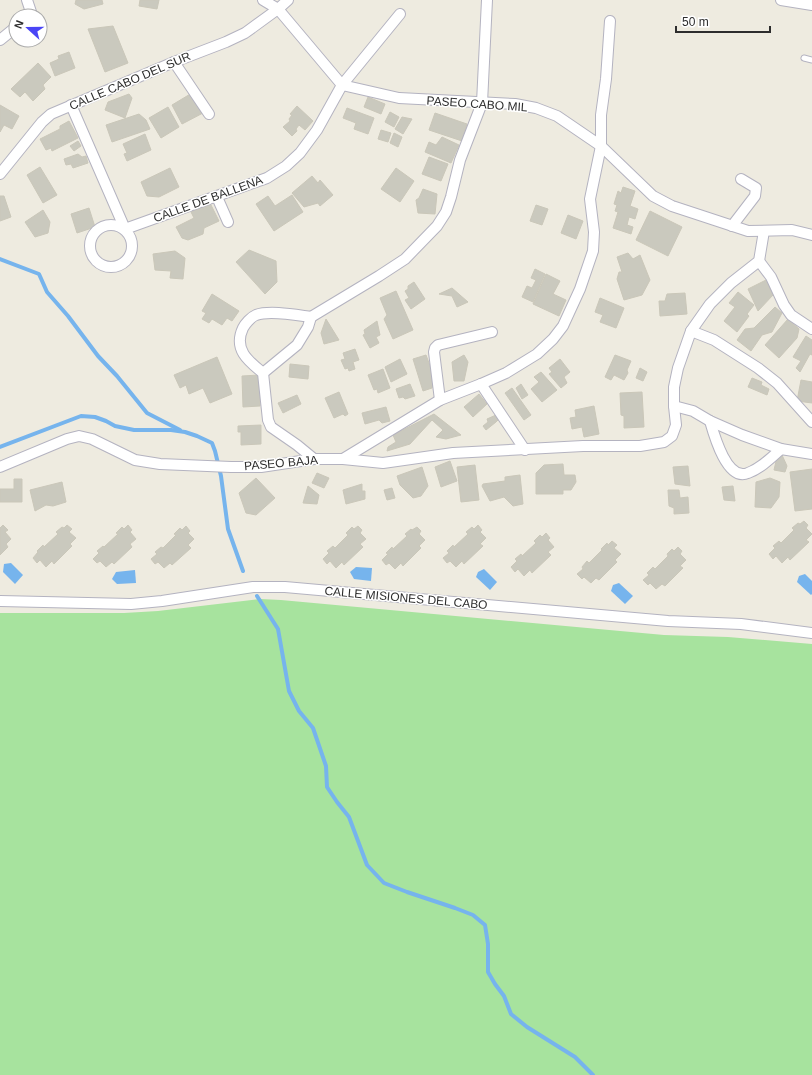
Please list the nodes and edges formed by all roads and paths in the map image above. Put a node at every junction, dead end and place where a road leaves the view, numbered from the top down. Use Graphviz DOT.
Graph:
graph roads {
  1 [pos="263,0"];
  2 [pos="288,0"];
  3 [pos="487,0"];
  4 [pos="781,0"];
  5 [pos="812,5"];
  6 [pos="278,9"];
  7 [pos="400,14"];
  8 [pos="610,22"];
  9 [pos="8,34"];
  10 [pos="0,40"];
  11 [pos="804,58"];
  12 [pos="812,60"];
  13 [pos="174,62"];
  14 [pos="342,85"];
  15 [pos="482,103"];
  16 [pos="71,105"];
  17 [pos="209,114"];
  18 [pos="600,146"];
  19 [pos="0,174"];
  20 [pos="740,179"];
  21 [pos="217,197"];
  22 [pos="228,222"];
  23 [pos="732,226"];
  24 [pos="125,229"];
  25 [pos="764,232"];
  26 [pos="812,235"];
  27 [pos="759,261"];
  28 [pos="311,317"];
  29 [pos="812,329"];
  30 [pos="691,331"];
  31 [pos="492,332"];
  32 [pos="264,373"];
  33 [pos="481,384"];
  34 [pos="440,400"];
  35 [pos="674,406"];
  36 [pos="710,421"];
  37 [pos="812,422"];
  38 [pos="525,450"];
  39 [pos="781,450"];
  40 [pos="812,454"];
  41 [pos="314,459"];
  42 [pos="343,459"];
  43 [pos="0,467"];
  44 [pos="0,601"];
  45 [pos="812,633"];
  1 -- 6 [label="street"];
  2 -- 6 [label="street, CALLE CABO DEL SUR"];
  3 -- 15 [label="street"];
  4 -- 5 [label="street"];
  6 -- 13 [label="street, CALLE CABO DEL SUR"];
  6 -- 14 [label="street"];
  7 -- 14 [label="street, CALLE DE BALLENA"];
  8 -- 18 [label="street"];
  9 -- 10 [label="street"];
  11 -- 12 [label="lane"];
  13 -- 16 [label="street, CALLE CABO DEL SUR"];
  13 -- 17 [label="street"];
  14 -- 15 [label="street, PASEO CABO MIL"];
  14 -- 21 [label="street, CALLE DE BALLENA"];
  15 -- 18 [label="street, PASEO CABO MIL"];
  15 -- 28 [label="street"];
  16 -- 19 [label="street, CALLE CABO DEL SUR"];
  16 -- 24 [label="street"];
  18 -- 23 [label="street, PASEO CABO MIL"];
  18 -- 33 [label="street"];
  20 -- 23 [label="street"];
  21 -- 22 [label="street"];
  21 -- 24 [label="street, CALLE DE BALLENA"];
  23 -- 25 [label="street, PASEO CABO MIL"];
  24 -- 24 [label="street"];
  25 -- 26 [label="street, PASEO CABO MIL"];
  25 -- 27 [label="street"];
  27 -- 29 [label="street"];
  27 -- 30 [label="street, PASEO BAJA"];
  28 -- 32 [label="street"];
  28 -- 32 [label="street"];
  30 -- 35 [label="street, PASEO BAJA"];
  30 -- 37 [label="street"];
  31 -- 34 [label="street"];
  32 -- 41 [label="street"];
  33 -- 34 [label="street"];
  33 -- 38 [label="street"];
  34 -- 42 [label="street"];
  35 -- 36 [label="street"];
  35 -- 38 [label="street, PASEO BAJA"];
  36 -- 39 [label="street"];
  36 -- 39 [label="street"];
  38 -- 42 [label="street, PASEO BAJA"];
  39 -- 40 [label="street"];
  41 -- 42 [label="street, PASEO BAJA"];
  41 -- 43 [label="street, PASEO BAJA"];
  44 -- 45 [label="street, CALLE MISIONES DEL CABO"];
}
